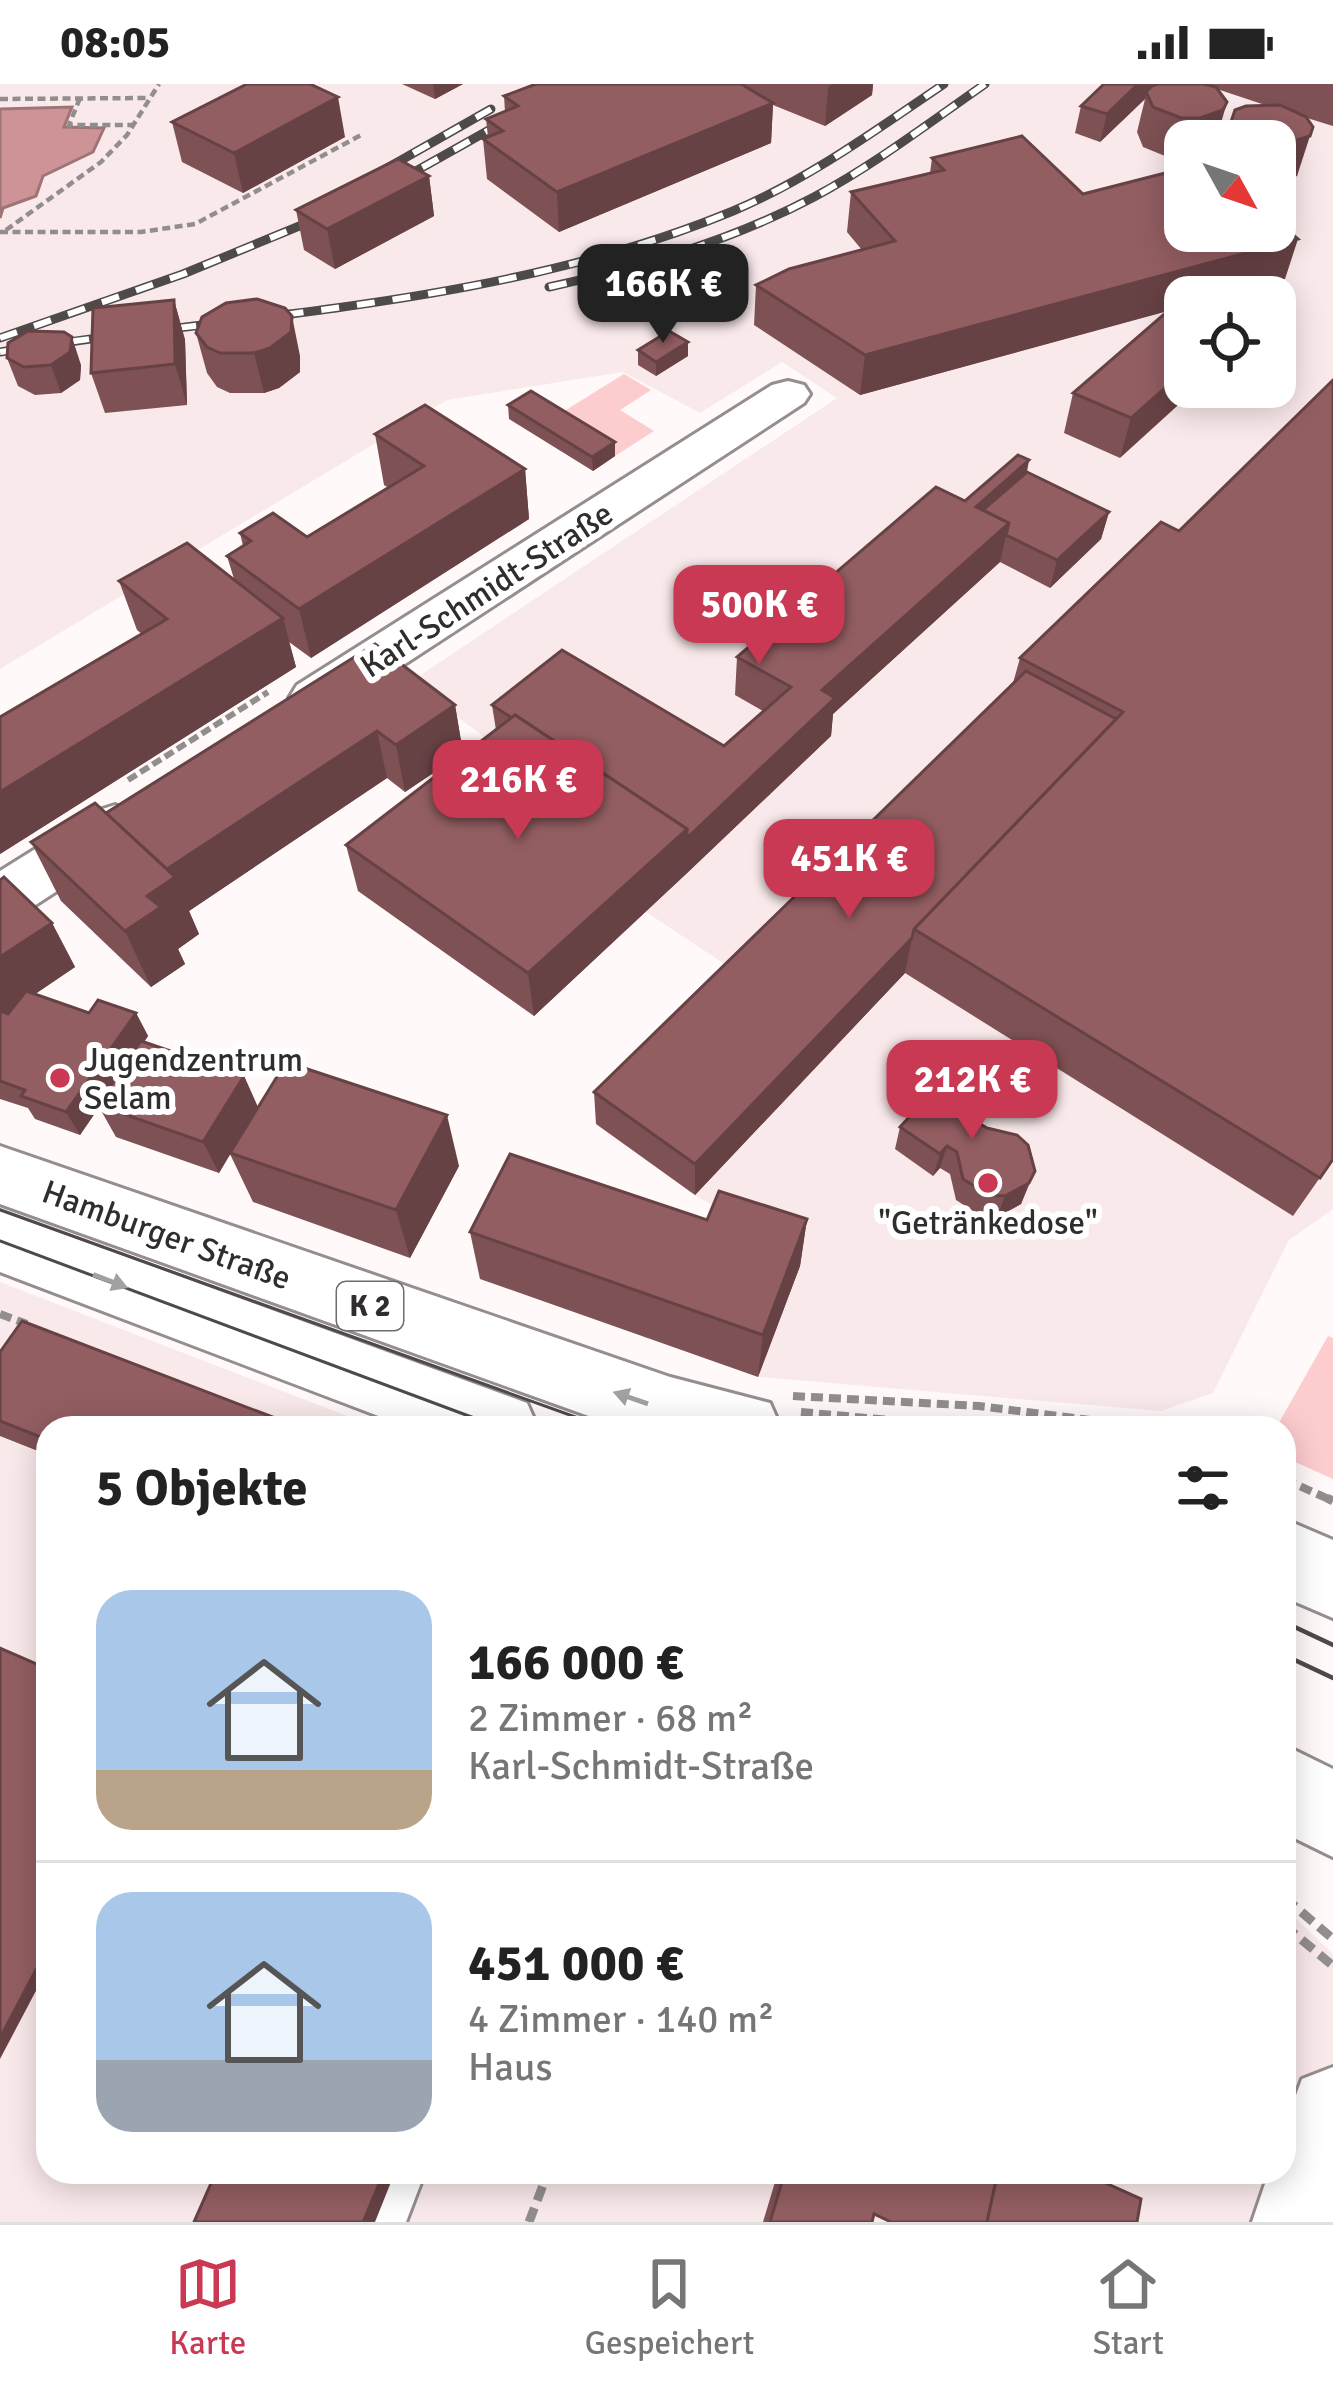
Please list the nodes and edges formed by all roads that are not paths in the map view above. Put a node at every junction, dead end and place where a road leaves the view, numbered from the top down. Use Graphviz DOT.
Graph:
graph roads {
  1 [pos="788,394"];
  2 [pos="278,722"];
  3 [pos="159,797"];
  4 [pos="0,899"];
  5 [pos="0,1175"];
  6 [pos="0,1241"];
  7 [pos="758,1411"];
  8 [pos="470,1416"];
  9 [pos="1296,1563"];
  10 [pos="1333,1580"];
  11 [pos="1296,1793"];
  12 [pos="1333,1816"];
  13 [pos="1333,2110"];
  14 [pos="399,2184"];
  15 [pos="385,2222"];
  16 [pos="1297,2222"];
  1 -- 2 [label="street, Karl-Schmidt-Straße"];
  3 -- 4 [label="street"];
  7 -- 5 [label="main road, Hamburger Straße / K 2, one-way"];
  6 -- 8 [label="main road, Hamburger Straße / K 2, one-way"];
  9 -- 10 [label="main road"];
  11 -- 12 [label="main road"];
  13 -- 16 [label="street"];
  14 -- 15 [label="lane"];
}
